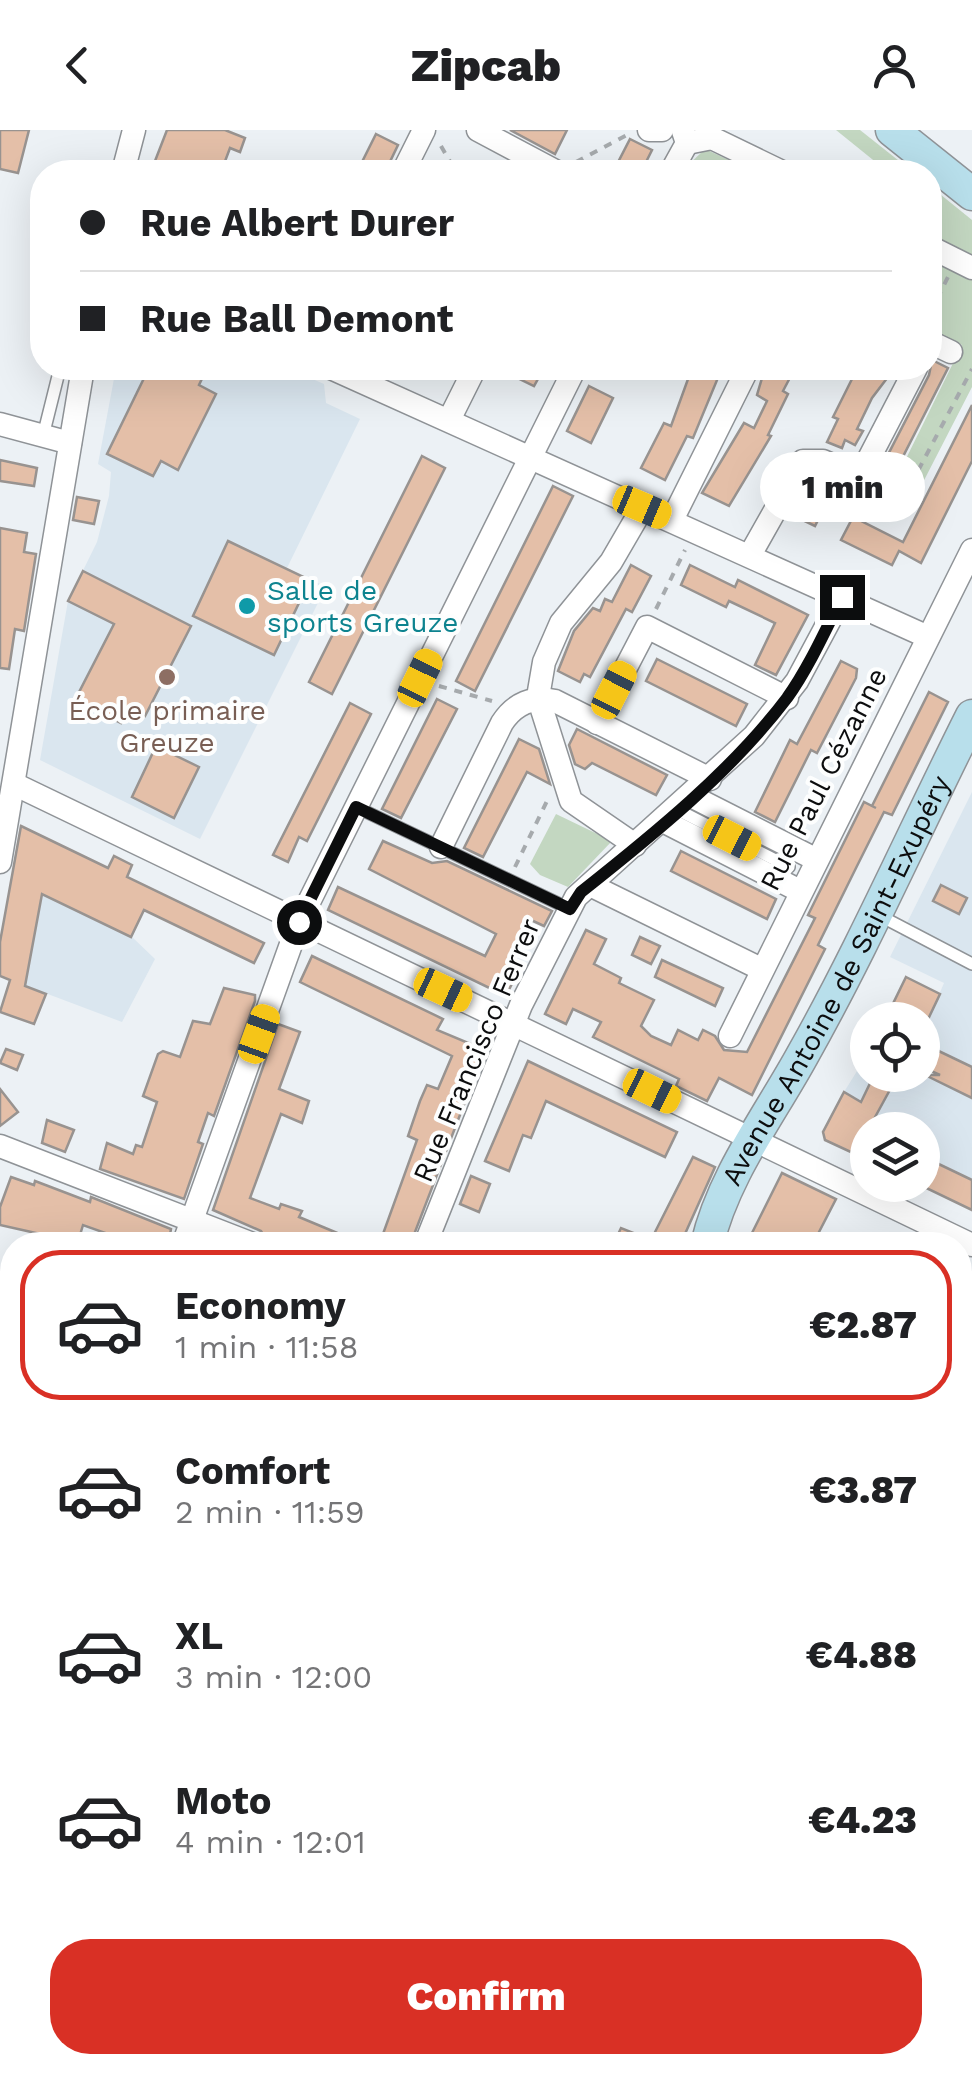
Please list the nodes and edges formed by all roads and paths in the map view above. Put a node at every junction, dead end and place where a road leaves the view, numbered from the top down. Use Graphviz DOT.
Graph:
graph roads {
  1 [pos="134,130"];
  2 [pos="478,130"];
  3 [pos="632,130"];
  4 [pos="649,130"];
  5 [pos="662,130"];
  6 [pos="892,130"];
  7 [pos="921,130"];
  8 [pos="432,137"];
  9 [pos="685,137"];
  10 [pos="126,160"];
  11 [pos="412,160"];
  12 [pos="448,160"];
  13 [pos="534,160"];
  14 [pos="581,160"];
  15 [pos="757,160"];
  16 [pos="930,160"];
  17 [pos="942,170"];
  18 [pos="972,170"];
  19 [pos="972,194"];
  20 [pos="964,264"];
  21 [pos="942,296"];
  22 [pos="972,369"];
  23 [pos="57,380"];
  24 [pos="82,380"];
  25 [pos="370,380"];
  26 [pos="468,380"];
  27 [pos="568,380"];
  28 [pos="742,380"];
  29 [pos="909,380"];
  30 [pos="449,420"];
  31 [pos="0,424"];
  32 [pos="44,436"];
  33 [pos="70,443"];
  34 [pos="530,456"];
  35 [pos="859,473"];
  36 [pos="642,507"];
  37 [pos="672,520"];
  38 [pos="695,530"];
  39 [pos="972,550"];
  40 [pos="750,555"];
  41 [pos="842,597"];
  42 [pos="646,626"];
  43 [pos="928,637"];
  44 [pos="420,678"];
  45 [pos="786,698"];
  46 [pos="530,701"];
  47 [pos="972,716"];
  48 [pos="597,722"];
  49 [pos="972,754"];
  50 [pos="560,774"];
  51 [pos="710,779"];
  52 [pos="14,784"];
  53 [pos="356,807"];
  54 [pos="676,809"];
  55 [pos="635,844"];
  56 [pos="441,848"];
  57 [pos="816,860"];
  58 [pos="0,862"];
  59 [pos="789,867"];
  60 [pos="508,880"];
  61 [pos="590,885"];
  62 [pos="800,891"];
  63 [pos="570,909"];
  64 [pos="888,920"];
  65 [pos="299,922"];
  66 [pos="972,964"];
  67 [pos="761,969"];
  68 [pos="515,1024"];
  69 [pos="730,1036"];
  70 [pos="763,1144"];
  71 [pos="0,1146"];
  72 [pos="192,1220"];
  73 [pos="188,1232"];
  74 [pos="222,1232"];
  75 [pos="430,1232"];
  76 [pos="710,1232"];
  77 [pos="731,1232"];
  78 [pos="943,1232"];
  1 -- 10 [label="street"];
  2 -- 13 [label="street"];
  3 -- 14 [label="path"];
  4 -- 5 [label="street"];
  6 -- 16 [label="main road"];
  7 -- 18 [label="main road"];
  8 -- 11 [label="street"];
  8 -- 12 [label="path"];
  9 -- 15 [label="street"];
  17 -- 19 [label="main road"];
  20 -- 21 [label="path"];
  22 -- 35 [label="path"];
  23 -- 32 [label="lane"];
  24 -- 33 [label="street"];
  25 -- 30 [label="street"];
  26 -- 30 [label="street"];
  27 -- 34 [label="street"];
  28 -- 37 [label="street"];
  29 -- 35 [label="street"];
  30 -- 34 [label="street"];
  31 -- 32 [label="street"];
  32 -- 33 [label="street"];
  33 -- 52 [label="street"];
  34 -- 36 [label="street"];
  34 -- 44 [label="street"];
  35 -- 40 [label="street"];
  36 -- 37 [label="street"];
  36 -- 46 [label="street"];
  37 -- 38 [label="street"];
  38 -- 40 [label="street"];
  38 -- 42 [label="path"];
  39 -- 43 [label="street, Rue Paul Cézanne"];
  40 -- 41 [label="street"];
  41 -- 43 [label="street"];
  41 -- 45 [label="street, Rue Francisco Ferrer"];
  42 -- 45 [label="street"];
  42 -- 48 [label="street"];
  43 -- 57 [label="street, Rue Paul Cézanne"];
  44 -- 46 [label="path"];
  44 -- 53 [label="street"];
  45 -- 51 [label="street, Rue Francisco Ferrer"];
  46 -- 48 [label="street"];
  46 -- 50 [label="street"];
  46 -- 56 [label="street"];
  47 -- 70 [label="main road, Avenue Antoine de Saint-Exupéry"];
  48 -- 51 [label="street"];
  49 -- 64 [label="main road, Avenue Antoine de Saint-Exupéry"];
  50 -- 55 [label="street"];
  50 -- 60 [label="path"];
  51 -- 54 [label="street, Rue Francisco Ferrer"];
  52 -- 58 [label="street"];
  52 -- 65 [label="street"];
  53 -- 56 [label="lane"];
  53 -- 65 [label="street"];
  54 -- 55 [label="street, Rue Francisco Ferrer"];
  54 -- 57 [label="street"];
  54 -- 59 [label="lane"];
  54 -- 62 [label="street"];
  55 -- 61 [label="street, Rue Francisco Ferrer"];
  56 -- 60 [label="lane"];
  57 -- 62 [label="street, Rue Paul Cézanne"];
  60 -- 63 [label="lane"];
  61 -- 63 [label="street, Rue Francisco Ferrer"];
  61 -- 67 [label="street"];
  62 -- 67 [label="street, Rue Paul Cézanne"];
  63 -- 68 [label="street, Rue Francisco Ferrer"];
  64 -- 66 [label="lane"];
  64 -- 70 [label="main road, Avenue Antoine de Saint-Exupéry"];
  65 -- 68 [label="street"];
  65 -- 72 [label="street"];
  67 -- 69 [label="street, Rue Paul Cézanne"];
  68 -- 70 [label="street"];
  68 -- 75 [label="street, Rue Francisco Ferrer"];
  70 -- 76 [label="main road, Avenue Antoine de Saint-Exupéry"];
  70 -- 77 [label="main road, Avenue Antoine de Saint-Exupéry"];
  70 -- 78 [label="street"];
  71 -- 72 [label="street"];
  72 -- 73 [label="street"];
  72 -- 74 [label="street"];
}
